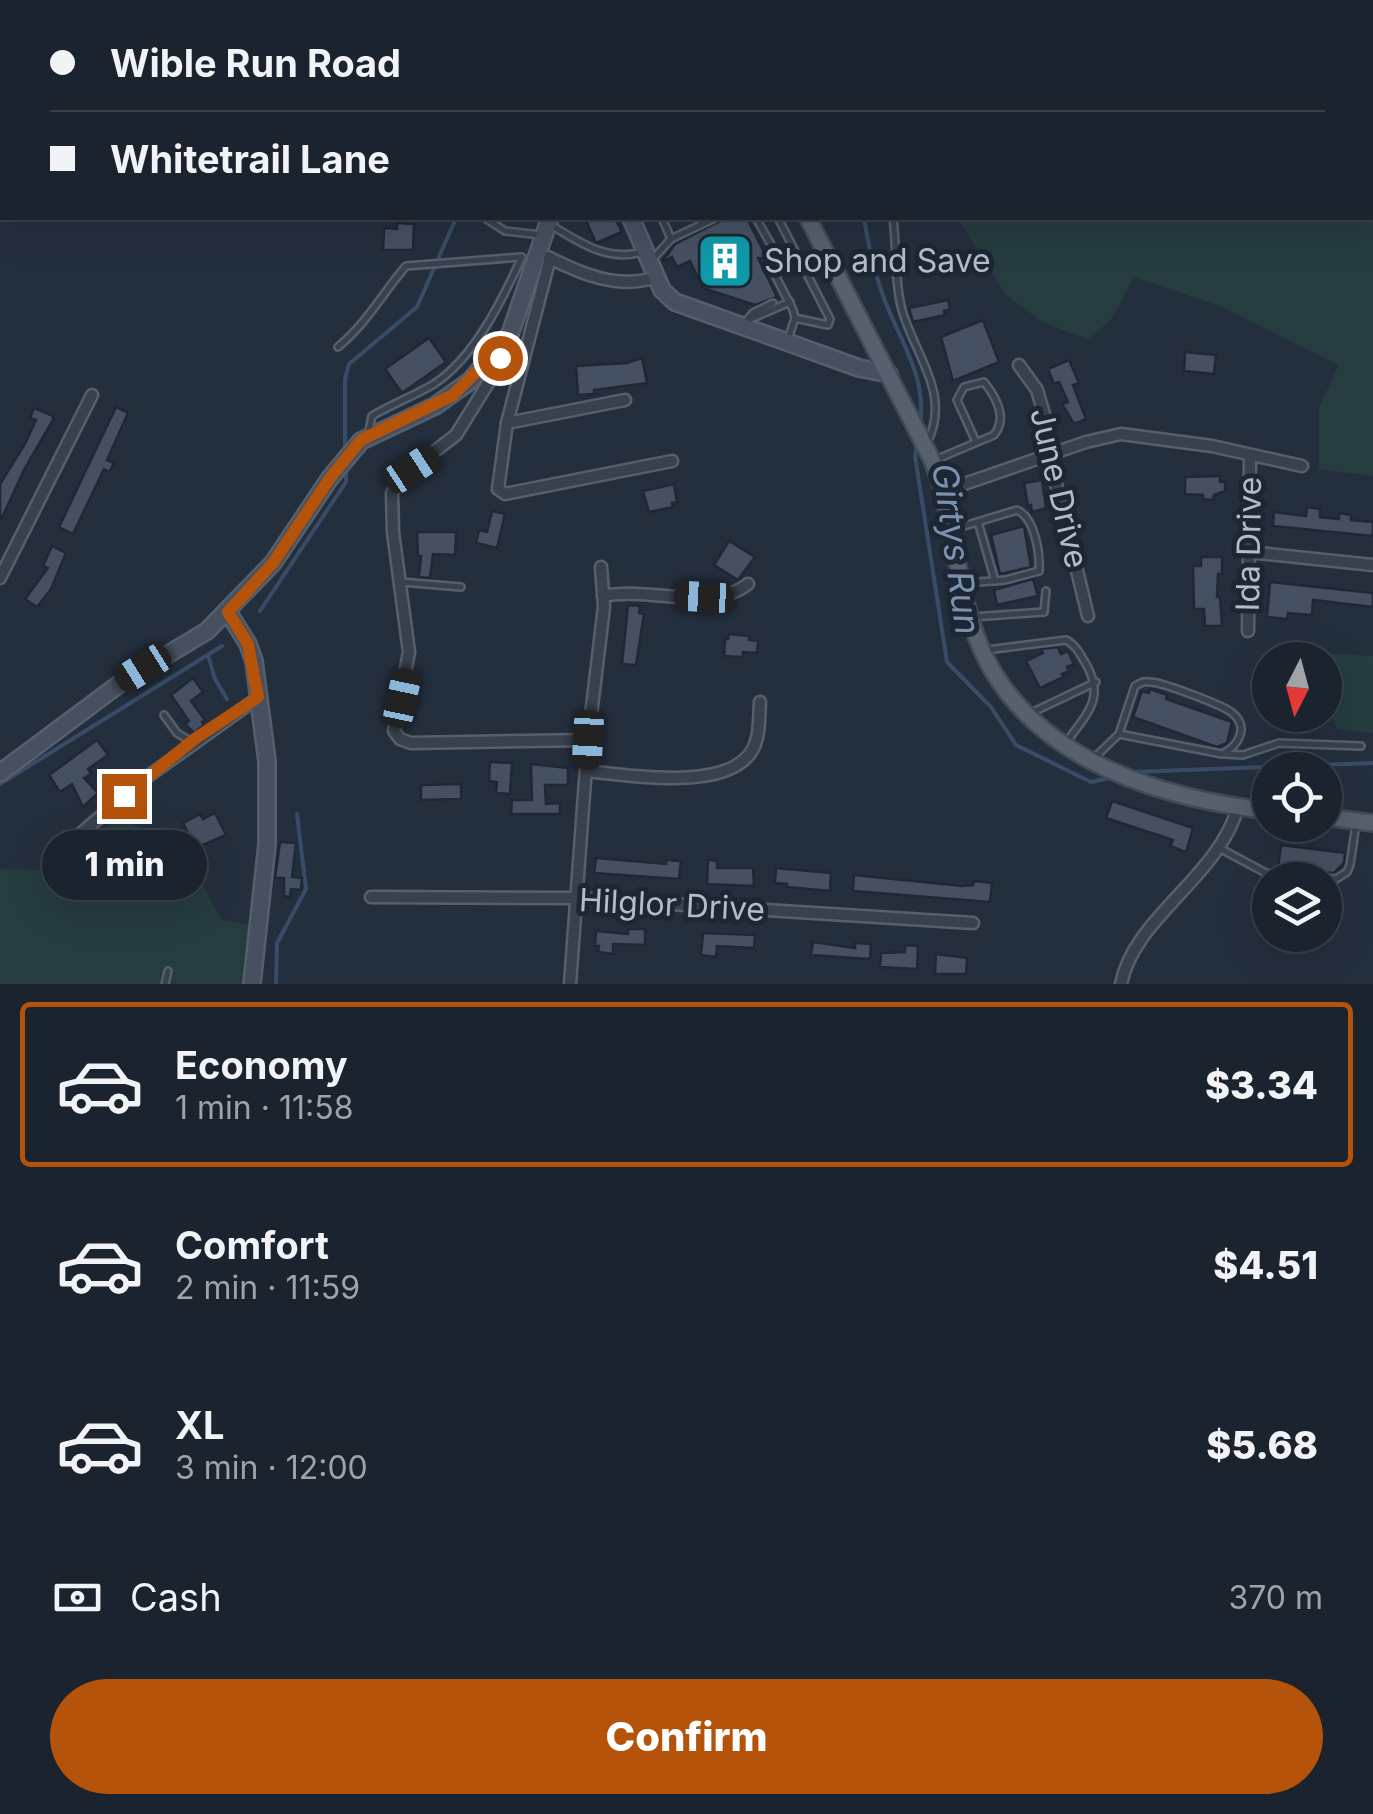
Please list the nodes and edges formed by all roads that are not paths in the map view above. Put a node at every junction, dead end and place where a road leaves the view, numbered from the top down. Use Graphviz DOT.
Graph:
graph roads {
  1 [pos="489,220"];
  2 [pos="632,220"];
  3 [pos="663,220"];
  4 [pos="703,220"];
  5 [pos="757,220"];
  6 [pos="779,220"];
  7 [pos="809,220"];
  8 [pos="893,220"];
  9 [pos="547,225"];
  10 [pos="671,239"];
  11 [pos="537,256"];
  12 [pos="828,256"];
  13 [pos="650,263"];
  14 [pos="805,270"];
  15 [pos="788,299"];
  16 [pos="794,318"];
  17 [pos="746,324"];
  18 [pos="788,342"];
  19 [pos="338,347"];
  20 [pos="498,350"];
  21 [pos="1019,365"];
  22 [pos="889,374"];
  23 [pos="92,395"];
  24 [pos="625,400"];
  25 [pos="507,423"];
  26 [pos="366,438"];
  27 [pos="976,442"];
  28 [pos="927,448"];
  29 [pos="1050,455"];
  30 [pos="1250,457"];
  31 [pos="672,461"];
  32 [pos="1302,466"];
  33 [pos="944,490"];
  34 [pos="978,522"];
  35 [pos="953,529"];
  36 [pos="1249,552"];
  37 [pos="1373,565"];
  38 [pos="601,567"];
  39 [pos="0,578"];
  40 [pos="995,581"];
  41 [pos="402,582"];
  42 [pos="963,583"];
  43 [pos="748,584"];
  44 [pos="460,588"];
  45 [pos="1046,591"];
  46 [pos="603,596"];
  47 [pos="228,612"];
  48 [pos="1088,616"];
  49 [pos="970,617"];
  50 [pos="1248,631"];
  51 [pos="983,650"];
  52 [pos="1096,682"];
  53 [pos="258,697"];
  54 [pos="760,702"];
  55 [pos="164,715"];
  56 [pos="1028,715"];
  57 [pos="1119,734"];
  58 [pos="588,740"];
  59 [pos="192,742"];
  60 [pos="1064,746"];
  61 [pos="1361,746"];
  62 [pos="1222,754"];
  63 [pos="1096,764"];
  64 [pos="586,771"];
  65 [pos="0,772"];
  66 [pos="1238,807"];
  67 [pos="1252,808"];
  68 [pos="1365,822"];
  69 [pos="66,846"];
  70 [pos="1221,849"];
  71 [pos="371,897"];
  72 [pos="575,898"];
  73 [pos="973,924"];
  74 [pos="168,971"];
  75 [pos="164,984"];
  76 [pos="252,984"];
  77 [pos="570,984"];
  78 [pos="1121,984"];
  1 -- 9 [label="lane"];
  2 -- 13 [label="street"];
  3 -- 10 [label="lane"];
  4 -- 10 [label="lane"];
  5 -- 15 [label="lane"];
  6 -- 14 [label="lane"];
  7 -- 12 [label="main road"];
  8 -- 28 [label="lane"];
  9 -- 11 [label="street"];
  9 -- 13 [label="lane"];
  10 -- 13 [label="lane"];
  11 -- 13 [label="street"];
  11 -- 19 [label="lane"];
  11 -- 20 [label="street"];
  11 -- 25 [label="street"];
  11 -- 26 [label="lane"];
  12 -- 14 [label="lane"];
  12 -- 22 [label="main road"];
  13 -- 17 [label="street"];
  14 -- 16 [label="lane"];
  15 -- 16 [label="lane"];
  15 -- 17 [label="lane"];
  15 -- 17 [label="lane"];
  16 -- 18 [label="lane"];
  17 -- 18 [label="street"];
  18 -- 22 [label="street"];
  20 -- 26 [label="street"];
  20 -- 41 [label="street"];
  21 -- 29 [label="street, June Drive"];
  22 -- 28 [label="main road"];
  23 -- 39 [label="street"];
  24 -- 25 [label="street"];
  25 -- 31 [label="street"];
  26 -- 47 [label="street"];
  27 -- 27 [label="lane"];
  27 -- 28 [label="lane"];
  28 -- 33 [label="main road"];
  29 -- 30 [label="street"];
  29 -- 33 [label="street"];
  29 -- 48 [label="street, June Drive"];
  30 -- 32 [label="street"];
  30 -- 36 [label="street, Ida Drive"];
  33 -- 35 [label="main road"];
  34 -- 35 [label="lane"];
  34 -- 40 [label="lane"];
  34 -- 40 [label="lane"];
  35 -- 42 [label="main road"];
  36 -- 37 [label="street"];
  36 -- 50 [label="street, Ida Drive"];
  38 -- 46 [label="street"];
  40 -- 42 [label="lane"];
  41 -- 44 [label="lane"];
  41 -- 58 [label="street"];
  42 -- 49 [label="main road"];
  43 -- 46 [label="street"];
  45 -- 49 [label="lane"];
  46 -- 58 [label="street"];
  47 -- 53 [label="street"];
  47 -- 65 [label="street"];
  49 -- 51 [label="main road"];
  51 -- 52 [label="lane"];
  51 -- 56 [label="main road"];
  52 -- 56 [label="lane"];
  52 -- 60 [label="lane"];
  53 -- 59 [label="street"];
  53 -- 76 [label="street"];
  54 -- 64 [label="street"];
  55 -- 59 [label="lane"];
  56 -- 60 [label="main road"];
  57 -- 62 [label="lane"];
  57 -- 62 [label="lane"];
  57 -- 63 [label="lane"];
  58 -- 64 [label="street"];
  59 -- 69 [label="street"];
  60 -- 63 [label="main road"];
  61 -- 62 [label="lane"];
  63 -- 66 [label="main road"];
  64 -- 72 [label="street"];
  66 -- 67 [label="main road"];
  66 -- 70 [label="street"];
  68 -- 70 [label="lane"];
  70 -- 78 [label="street"];
  71 -- 72 [label="street, Hilglor Drive"];
  72 -- 73 [label="street, Hilglor Drive"];
  72 -- 77 [label="street"];
  74 -- 75 [label="lane"];
}
